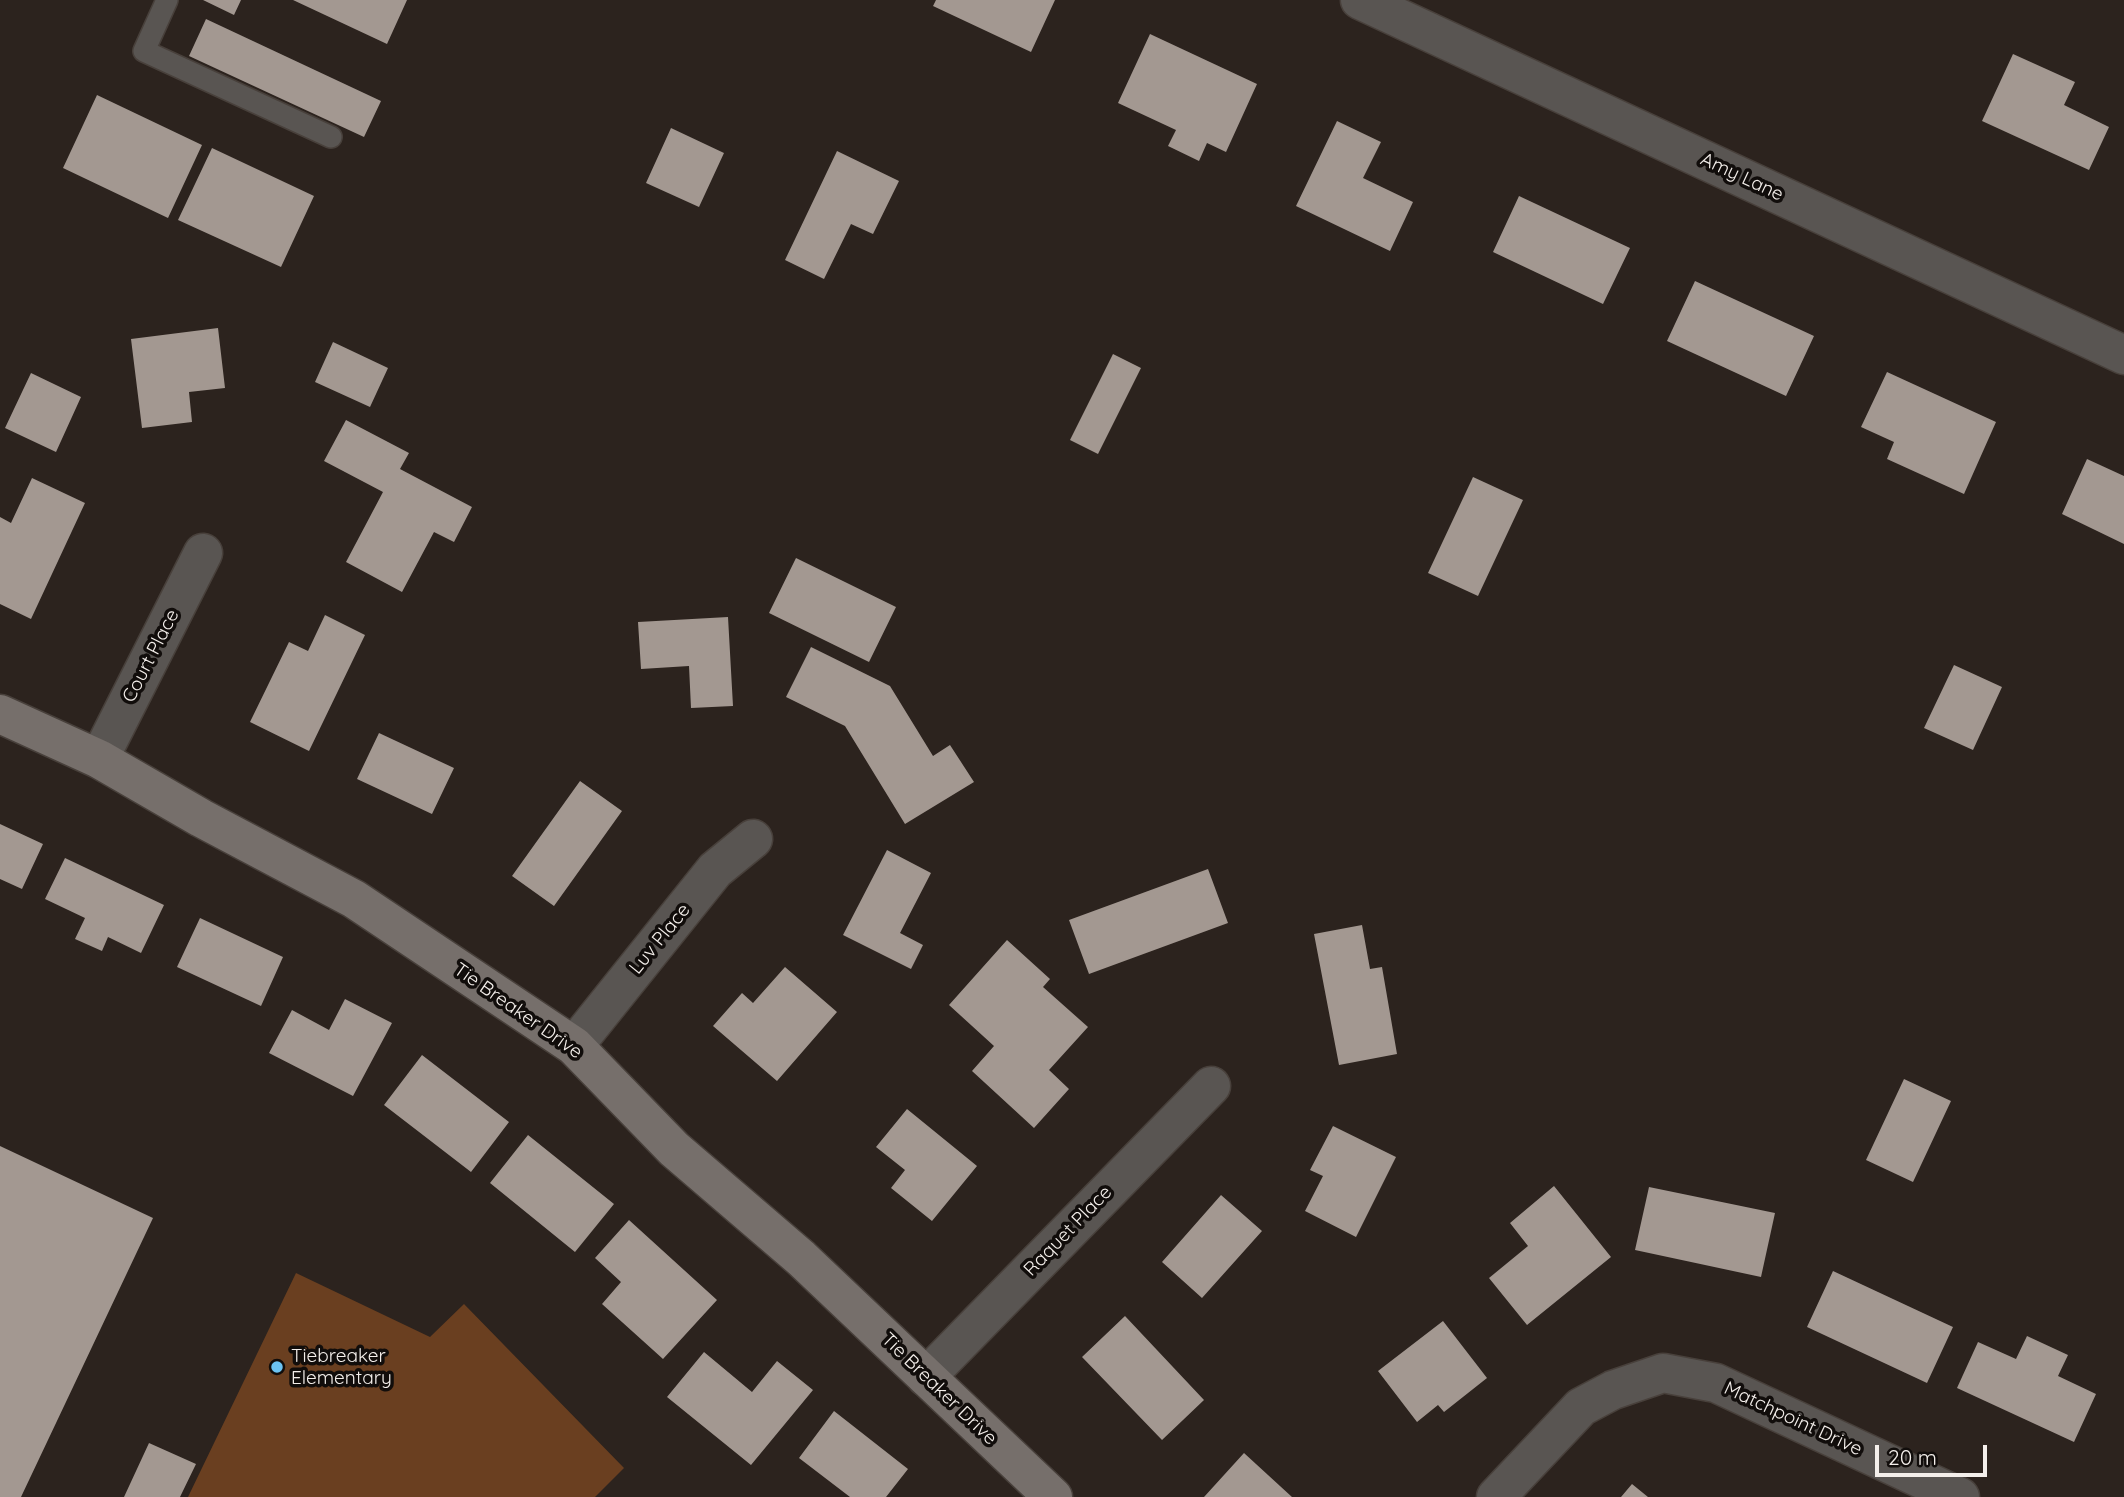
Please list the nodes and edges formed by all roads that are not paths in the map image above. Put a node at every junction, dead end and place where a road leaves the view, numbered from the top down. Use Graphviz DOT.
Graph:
graph roads {
  1 [pos="167,0"];
  2 [pos="1360,0"];
  3 [pos="331,137"];
  4 [pos="2124,355"];
  5 [pos="203,553"];
  6 [pos="0,714"];
  7 [pos="99,759"];
  8 [pos="754,839"];
  9 [pos="574,1046"];
  10 [pos="1210,1086"];
  11 [pos="926,1377"];
  12 [pos="1053,1497"];
  13 [pos="1496,1497"];
  14 [pos="1960,1497"];
  1 -- 3 [label="lane"];
  2 -- 4 [label="street, Amy Lane"];
  5 -- 7 [label="street, Court Place"];
  6 -- 7 [label="street, Tie Breaker Drive"];
  7 -- 9 [label="street, Tie Breaker Drive"];
  8 -- 9 [label="street, Luv Place"];
  9 -- 11 [label="street, Tie Breaker Drive"];
  10 -- 11 [label="street, Raquet Place"];
  11 -- 12 [label="street, Tie Breaker Drive"];
  13 -- 14 [label="street, Matchpoint Drive"];
}
